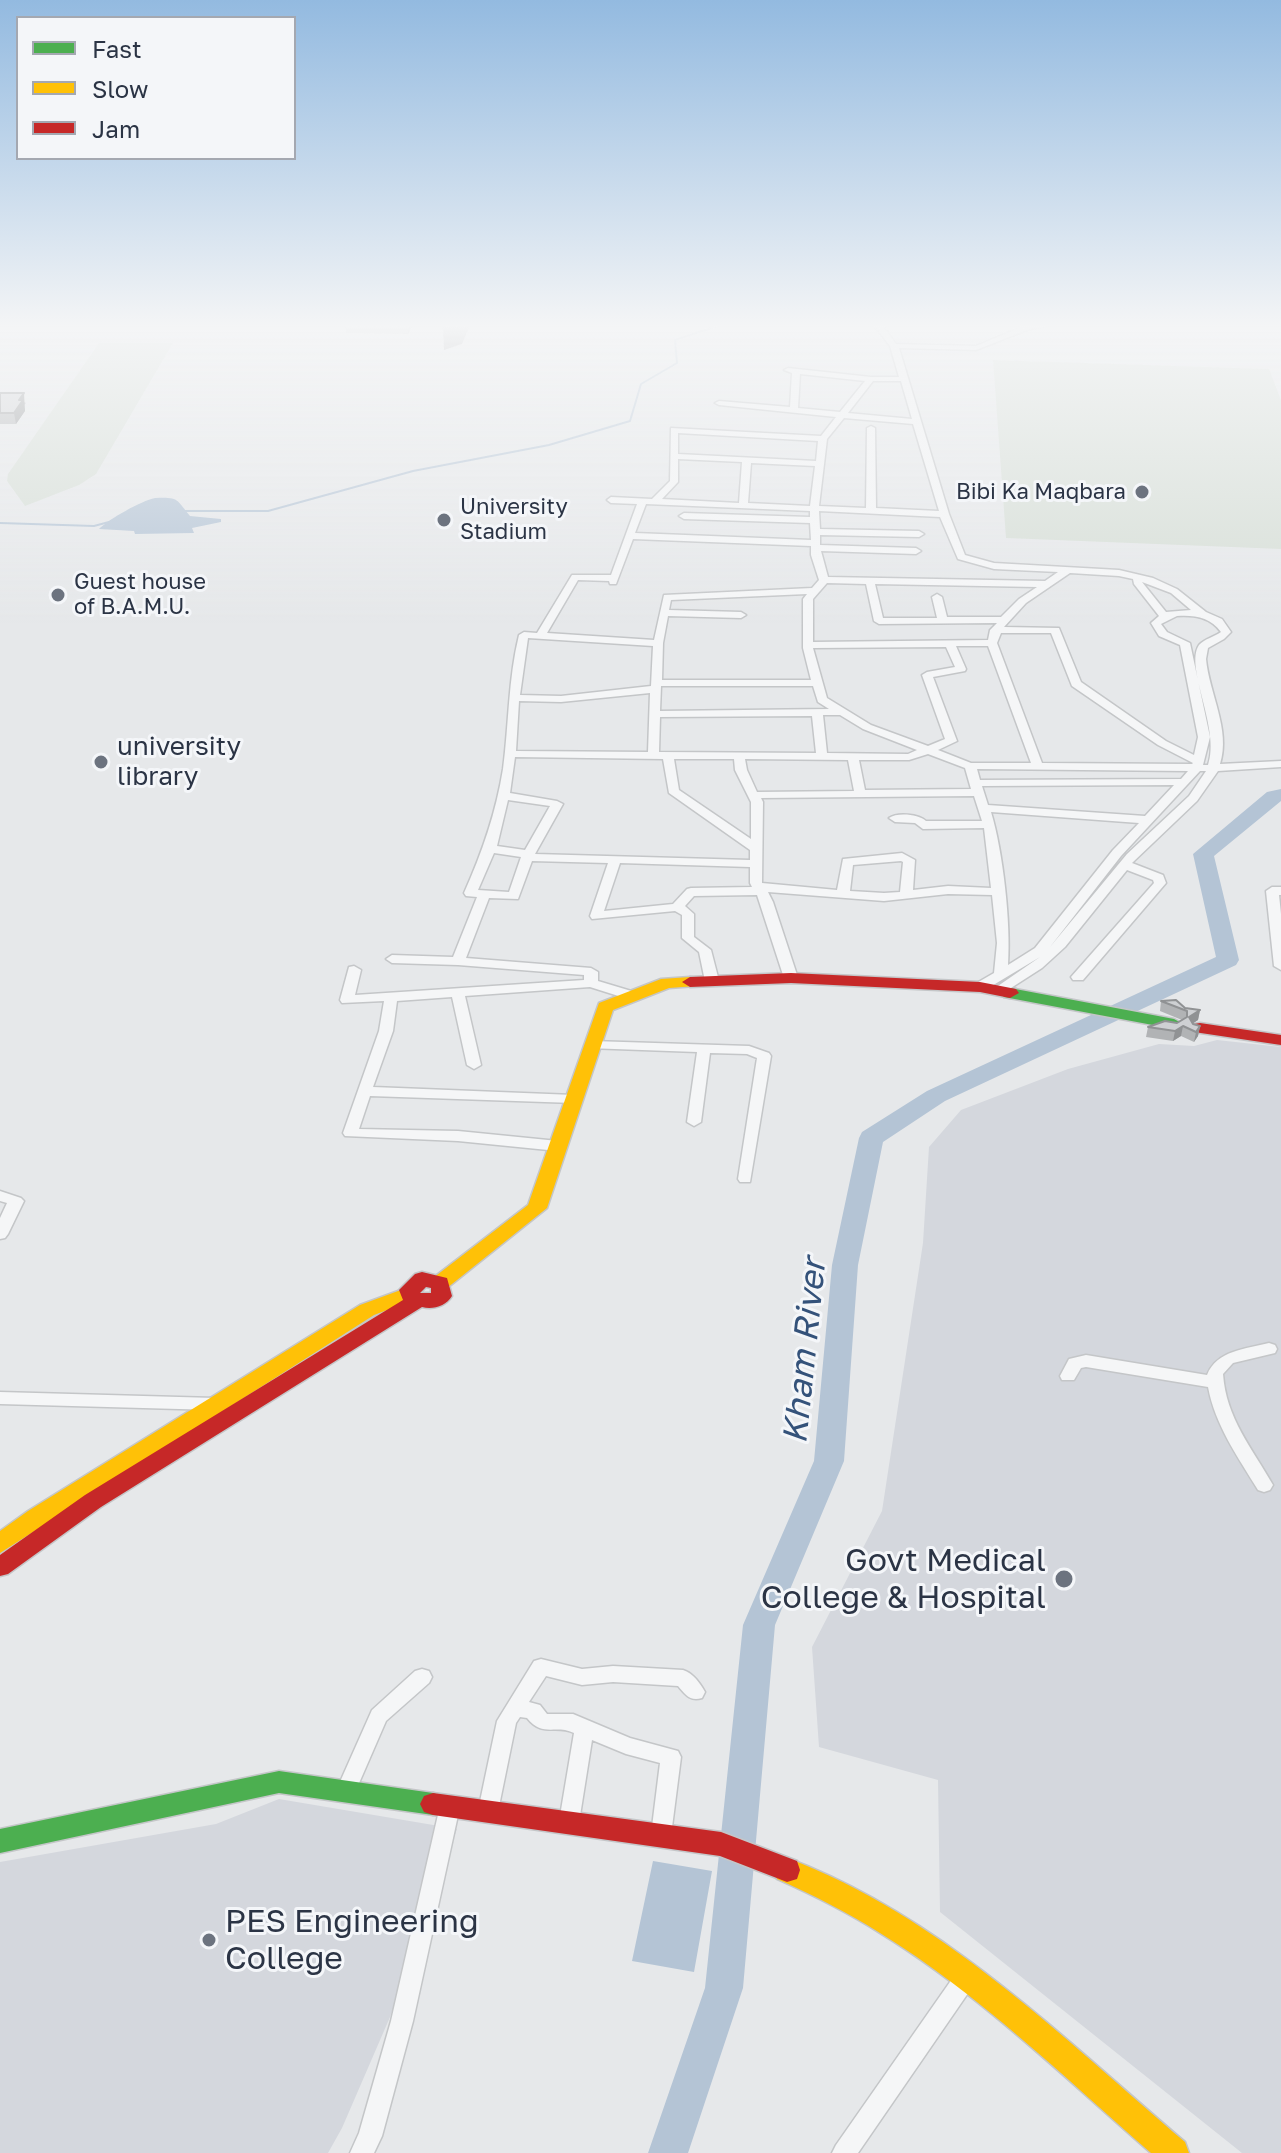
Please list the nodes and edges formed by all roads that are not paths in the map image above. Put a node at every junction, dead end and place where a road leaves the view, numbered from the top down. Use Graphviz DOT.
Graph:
graph roads {
  1 [pos="834,425"];
  2 [pos="917,425"];
  3 [pos="871,428"];
  4 [pos="823,439"];
  5 [pos="674,456"];
  6 [pos="747,460"];
  7 [pos="820,464"];
  8 [pos="611,500"];
  9 [pos="643,500"];
  10 [pos="655,501"];
  11 [pos="743,504"];
  12 [pos="814,507"];
  13 [pos="869,515"];
  14 [pos="684,516"];
  15 [pos="945,518"];
  16 [pos="919,534"];
  17 [pos="815,535"];
  18 [pos="630,536"];
  19 [pos="916,551"];
  20 [pos="1068,570"];
  21 [pos="1138,577"];
  22 [pos="824,580"];
  23 [pos="870,581"];
  24 [pos="1049,584"];
  25 [pos="815,591"];
  26 [pos="937,597"];
  27 [pos="663,613"];
  28 [pos="1202,614"];
  29 [pos="741,615"];
  30 [pos="1164,616"];
  31 [pos="943,621"];
  32 [pos="998,625"];
  33 [pos="540,636"];
  34 [pos="658,643"];
  35 [pos="949,643"];
  36 [pos="992,643"];
  37 [pos="1185,643"];
  38 [pos="1206,643"];
  39 [pos="808,645"];
  40 [pos="817,683"];
  41 [pos="656,686"];
  42 [pos="513,698"];
  43 [pos="843,712"];
  44 [pos="817,713"];
  45 [pos="655,714"];
  46 [pos="931,751"];
  47 [pos="510,754"];
  48 [pos="653,755"];
  49 [pos="668,755"];
  50 [pos="739,756"];
  51 [pos="822,757"];
  52 [pos="853,757"];
  53 [pos="1281,764"];
  54 [pos="1037,765"];
  55 [pos="1197,765"];
  56 [pos="970,766"];
  57 [pos="1213,768"];
  58 [pos="1185,782"];
  59 [pos="977,788"];
  60 [pos="860,794"];
  61 [pos="753,795"];
  62 [pos="504,796"];
  63 [pos="983,808"];
  64 [pos="895,818"];
  65 [pos="1149,820"];
  66 [pos="988,824"];
  67 [pos="490,849"];
  68 [pos="757,849"];
  69 [pos="527,856"];
  70 [pos="615,860"];
  71 [pos="757,864"];
  72 [pos="1125,865"];
  73 [pos="760,890"];
  74 [pos="1281,891"];
  75 [pos="998,892"];
  76 [pos="484,894"];
  77 [pos="843,894"];
  78 [pos="906,896"];
  79 [pos="677,907"];
  80 [pos="1279,928"];
  81 [pos="392,959"];
  82 [pos="458,961"];
  83 [pos="1281,966"];
  84 [pos="354,970"];
  85 [pos="1078,977"];
  86 [pos="791,978"];
  87 [pos="712,981"];
  88 [pos="591,983"];
  89 [pos="1000,983"];
  90 [pos="457,991"];
  91 [pos="391,996"];
  92 [pos="633,996"];
  93 [pos="1174,1024"];
  94 [pos="1200,1028"];
  95 [pos="1281,1040"];
  96 [pos="592,1045"];
  97 [pos="704,1049"];
  98 [pos="474,1065"];
  99 [pos="363,1091"];
  100 [pos="574,1099"];
  101 [pos="694,1122"];
  102 [pos="558,1146"];
  103 [pos="745,1179"];
  104 [pos="0,1196"];
  105 [pos="0,1234"];
  106 [pos="1269,1349"];
  107 [pos="1068,1376"];
  108 [pos="1215,1382"];
  109 [pos="0,1398"];
  110 [pos="223,1410"];
  111 [pos="1264,1485"];
  112 [pos="0,1544"];
  113 [pos="0,1567"];
  114 [pos="422,1677"];
  115 [pos="695,1692"];
  116 [pos="517,1708"];
  117 [pos="584,1730"];
  118 [pos="346,1791"];
  119 [pos="450,1806"];
  120 [pos="488,1811"];
  121 [pos="569,1822"];
  122 [pos="661,1835"];
  123 [pos="0,1841"];
  124 [pos="967,1976"];
  125 [pos="362,2153"];
  126 [pos="844,2153"];
  127 [pos="1174,2153"];
  1 -- 4 [label="street"];
  2 -- 15 [label="street"];
  3 -- 13 [label="street"];
  4 -- 5 [label="street"];
  4 -- 7 [label="street"];
  5 -- 6 [label="street"];
  5 -- 10 [label="street"];
  6 -- 7 [label="street"];
  6 -- 11 [label="street"];
  7 -- 12 [label="street"];
  8 -- 9 [label="street"];
  9 -- 10 [label="street"];
  9 -- 18 [label="street"];
  10 -- 11 [label="street"];
  11 -- 12 [label="street"];
  12 -- 13 [label="street"];
  12 -- 17 [label="street"];
  13 -- 15 [label="street"];
  14 -- 17 [label="street"];
  15 -- 20 [label="street"];
  16 -- 17 [label="street"];
  17 -- 18 [label="street"];
  17 -- 19 [label="street"];
  17 -- 22 [label="street"];
  18 -- 33 [label="street"];
  20 -- 21 [label="street"];
  20 -- 24 [label="street"];
  21 -- 28 [label="street"];
  21 -- 30 [label="street"];
  22 -- 23 [label="street"];
  22 -- 25 [label="street"];
  23 -- 24 [label="street"];
  23 -- 31 [label="street"];
  24 -- 32 [label="street"];
  25 -- 27 [label="street"];
  25 -- 39 [label="street"];
  26 -- 31 [label="street"];
  27 -- 29 [label="street"];
  27 -- 34 [label="street"];
  28 -- 30 [label="street"];
  28 -- 38 [label="street"];
  30 -- 37 [label="street"];
  31 -- 32 [label="street"];
  32 -- 36 [label="street"];
  32 -- 55 [label="street"];
  33 -- 34 [label="street"];
  33 -- 42 [label="street"];
  34 -- 41 [label="street"];
  35 -- 36 [label="street"];
  35 -- 39 [label="street"];
  35 -- 46 [label="street"];
  36 -- 54 [label="street"];
  37 -- 38 [label="street"];
  37 -- 55 [label="street"];
  38 -- 57 [label="street"];
  39 -- 40 [label="street"];
  40 -- 41 [label="street"];
  40 -- 43 [label="street"];
  41 -- 42 [label="street"];
  41 -- 45 [label="street"];
  42 -- 47 [label="street"];
  43 -- 44 [label="street"];
  43 -- 46 [label="street"];
  44 -- 45 [label="street"];
  44 -- 51 [label="street"];
  45 -- 48 [label="street"];
  46 -- 52 [label="street"];
  46 -- 56 [label="street"];
  47 -- 48 [label="street"];
  47 -- 62 [label="street"];
  48 -- 49 [label="street"];
  49 -- 50 [label="street"];
  49 -- 68 [label="street"];
  50 -- 51 [label="street"];
  50 -- 61 [label="street"];
  51 -- 52 [label="street"];
  52 -- 60 [label="street"];
  53 -- 57 [label="street"];
  54 -- 55 [label="street"];
  54 -- 56 [label="street"];
  55 -- 57 [label="street"];
  55 -- 58 [label="street"];
  56 -- 59 [label="street"];
  57 -- 72 [label="street"];
  58 -- 59 [label="street"];
  58 -- 65 [label="street"];
  59 -- 60 [label="street"];
  59 -- 63 [label="street"];
  60 -- 61 [label="street"];
  61 -- 68 [label="street"];
  62 -- 67 [label="street"];
  62 -- 69 [label="street"];
  63 -- 65 [label="street"];
  63 -- 66 [label="street"];
  64 -- 66 [label="street"];
  65 -- 89 [label="street"];
  66 -- 75 [label="street"];
  67 -- 69 [label="street"];
  67 -- 76 [label="street"];
  68 -- 71 [label="street"];
  69 -- 70 [label="street"];
  69 -- 76 [label="street"];
  70 -- 71 [label="street"];
  70 -- 79 [label="street"];
  71 -- 73 [label="street"];
  72 -- 85 [label="street"];
  72 -- 89 [label="street"];
  73 -- 77 [label="street"];
  73 -- 79 [label="street"];
  73 -- 86 [label="street"];
  74 -- 80 [label="street"];
  75 -- 78 [label="street"];
  75 -- 89 [label="street"];
  76 -- 82 [label="street"];
  77 -- 78 [label="street"];
  77 -- 78 [label="street"];
  79 -- 87 [label="street"];
  80 -- 83 [label="street"];
  81 -- 82 [label="street"];
  82 -- 88 [label="street"];
  84 -- 91 [label="street"];
  86 -- 87 [label="street"];
  86 -- 89 [label="street"];
  87 -- 92 [label="street"];
  88 -- 90 [label="street"];
  88 -- 92 [label="street"];
  89 -- 93 [label="street"];
  90 -- 91 [label="street"];
  90 -- 98 [label="street"];
  91 -- 99 [label="street"];
  92 -- 96 [label="street"];
  94 -- 95 [label="street"];
  96 -- 97 [label="street"];
  96 -- 100 [label="street"];
  97 -- 101 [label="street"];
  97 -- 103 [label="street"];
  99 -- 100 [label="street"];
  99 -- 102 [label="street"];
  100 -- 102 [label="street"];
  102 -- 110 [label="street"];
  104 -- 105 [label="street"];
  106 -- 108 [label="street"];
  107 -- 108 [label="street"];
  108 -- 111 [label="street"];
  109 -- 110 [label="street"];
  110 -- 112 [label="street"];
  110 -- 113 [label="street"];
  114 -- 118 [label="street"];
  115 -- 116 [label="street"];
  116 -- 117 [label="street"];
  116 -- 120 [label="street"];
  117 -- 121 [label="street"];
  117 -- 122 [label="street"];
  118 -- 119 [label="street"];
  118 -- 123 [label="street"];
  119 -- 120 [label="street"];
  119 -- 125 [label="street"];
  120 -- 121 [label="street"];
  121 -- 122 [label="street"];
  122 -- 124 [label="street"];
  124 -- 126 [label="street"];
  124 -- 127 [label="street"];
}
